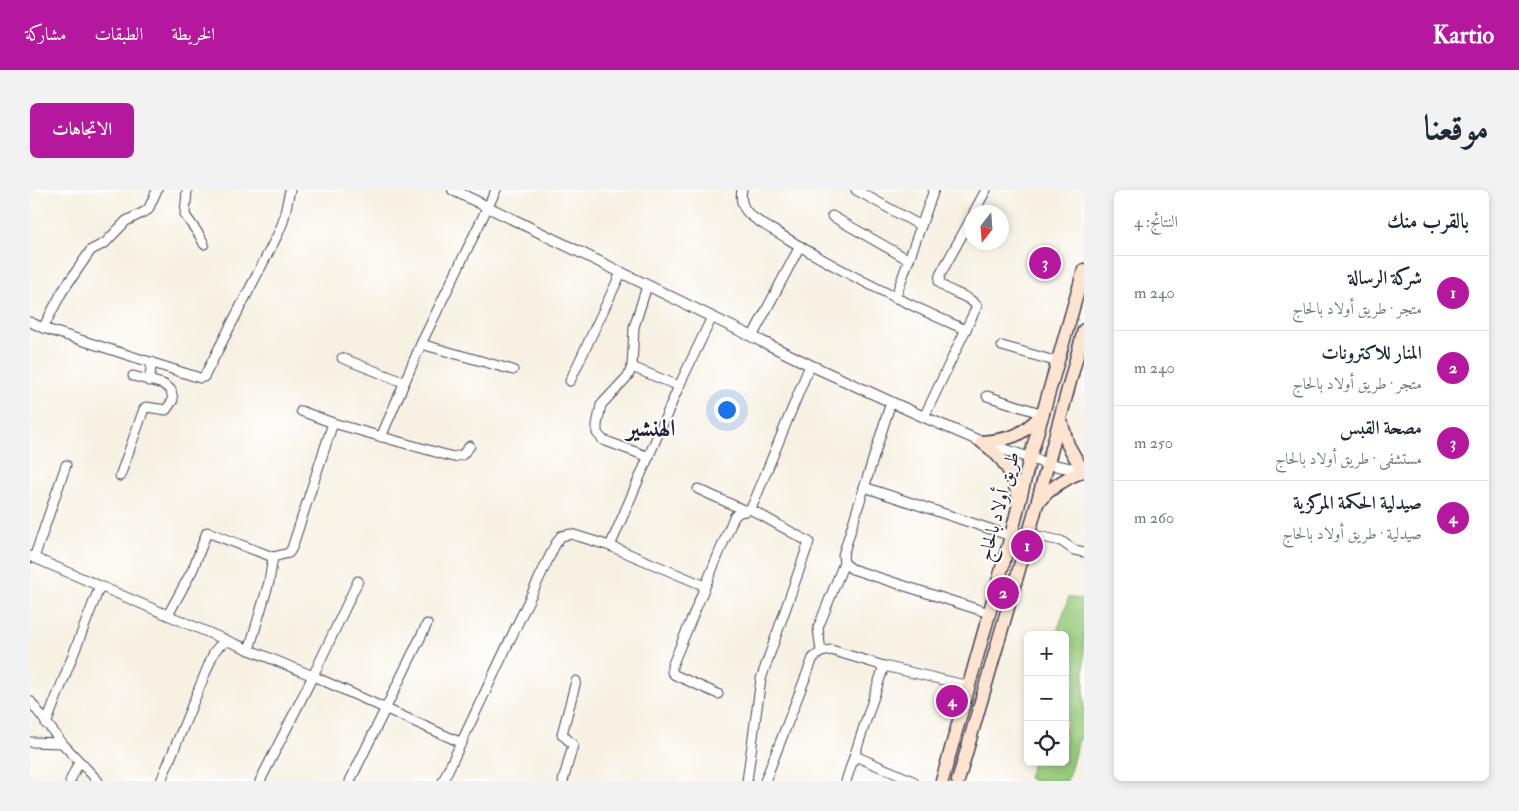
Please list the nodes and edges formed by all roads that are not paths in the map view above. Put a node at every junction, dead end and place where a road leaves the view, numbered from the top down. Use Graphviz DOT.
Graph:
graph roads {
  1 [pos="158,190"];
  2 [pos="186,190"];
  3 [pos="290,190"];
  4 [pos="453,190"];
  5 [pos="496,190"];
  6 [pos="742,190"];
  7 [pos="856,190"];
  8 [pos="934,190"];
  9 [pos="986,190"];
  10 [pos="978,205"];
  11 [pos="487,207"];
  12 [pos="832,216"];
  13 [pos="921,226"];
  14 [pos="964,232"];
  15 [pos="204,244"];
  16 [pos="800,246"];
  17 [pos="909,260"];
  18 [pos="1084,270"];
  19 [pos="621,273"];
  20 [pos="647,286"];
  21 [pos="895,298"];
  22 [pos="712,317"];
  23 [pos="36,325"];
  24 [pos="966,330"];
  25 [pos="1084,330"];
  26 [pos="30,333"];
  27 [pos="752,337"];
  28 [pos="421,344"];
  29 [pos="1002,346"];
  30 [pos="342,358"];
  31 [pos="152,362"];
  32 [pos="1058,362"];
  33 [pos="810,365"];
  34 [pos="632,367"];
  35 [pos="514,370"];
  36 [pos="132,376"];
  37 [pos="149,381"];
  38 [pos="570,381"];
  39 [pos="403,382"];
  40 [pos="679,386"];
  41 [pos="987,396"];
  42 [pos="892,402"];
  43 [pos="301,411"];
  44 [pos="1043,414"];
  45 [pos="924,417"];
  46 [pos="1060,418"];
  47 [pos="333,423"];
  48 [pos="380,437"];
  49 [pos="982,442"];
  50 [pos="470,446"];
  51 [pos="649,457"];
  52 [pos="1030,458"];
  53 [pos="1048,464"];
  54 [pos="66,465"];
  55 [pos="1084,471"];
  56 [pos="120,476"];
  57 [pos="864,487"];
  58 [pos="698,488"];
  59 [pos="1019,499"];
  60 [pos="1037,503"];
  61 [pos="748,510"];
  62 [pos="1029,534"];
  63 [pos="1011,536"];
  64 [pos="610,546"];
  65 [pos="1084,552"];
  66 [pos="32,557"];
  67 [pos="274,557"];
  68 [pos="844,563"];
  69 [pos="358,581"];
  70 [pos="100,586"];
  71 [pos="705,586"];
  72 [pos="989,613"];
  73 [pos="168,615"];
  74 [pos="427,624"];
  75 [pos="228,642"];
  76 [pos="249,650"];
  77 [pos="821,652"];
  78 [pos="884,666"];
  79 [pos="313,676"];
  80 [pos="576,681"];
  81 [pos="969,686"];
  82 [pos="718,694"];
  83 [pos="30,701"];
  84 [pos="386,709"];
  85 [pos="46,724"];
  86 [pos="30,742"];
  87 [pos="62,743"];
  88 [pos="462,744"];
  89 [pos="855,756"];
  90 [pos="79,762"];
  91 [pos="70,781"];
  92 [pos="98,781"];
  93 [pos="161,781"];
  94 [pos="260,781"];
  95 [pos="350,781"];
  96 [pos="443,781"];
  97 [pos="563,781"];
  98 [pos="747,781"];
  99 [pos="765,781"];
  100 [pos="846,781"];
  101 [pos="913,781"];
  102 [pos="942,781"];
  103 [pos="958,781"];
  1 -- 23 [label="street"];
  2 -- 15 [label="street"];
  3 -- 31 [label="street"];
  4 -- 11 [label="street"];
  5 -- 11 [label="street"];
  6 -- 16 [label="street"];
  7 -- 13 [label="street"];
  8 -- 13 [label="street"];
  9 -- 10 [label="street"];
  11 -- 19 [label="street"];
  11 -- 28 [label="street"];
  12 -- 17 [label="street"];
  13 -- 17 [label="street"];
  14 -- 24 [label="street"];
  16 -- 21 [label="street"];
  16 -- 27 [label="street"];
  17 -- 21 [label="street"];
  18 -- 32 [label="main road, طريق أولاد بالحاج"];
  19 -- 20 [label="street"];
  19 -- 38 [label="street"];
  20 -- 22 [label="street"];
  20 -- 34 [label="street"];
  21 -- 24 [label="street"];
  22 -- 27 [label="street"];
  22 -- 40 [label="street"];
  23 -- 26 [label="street"];
  23 -- 31 [label="street"];
  24 -- 45 [label="street"];
  25 -- 46 [label="main road, طريق أولاد بالحاج"];
  27 -- 33 [label="street"];
  28 -- 35 [label="street"];
  28 -- 39 [label="street"];
  29 -- 32 [label="street"];
  30 -- 39 [label="street"];
  31 -- 37 [label="street"];
  32 -- 44 [label="main road, طريق أولاد بالحاج"];
  33 -- 42 [label="street"];
  33 -- 61 [label="street"];
  34 -- 40 [label="street"];
  34 -- 51 [label="street"];
  36 -- 37 [label="street"];
  37 -- 56 [label="street"];
  39 -- 48 [label="street"];
  40 -- 51 [label="street"];
  41 -- 44 [label="street"];
  42 -- 45 [label="street"];
  42 -- 57 [label="street"];
  43 -- 47 [label="street"];
  44 -- 49 [label="main road"];
  44 -- 52 [label="main road, طريق أولاد بالحاج"];
  45 -- 49 [label="street"];
  46 -- 53 [label="main road, طريق أولاد بالحاج"];
  46 -- 55 [label="main road"];
  47 -- 48 [label="street"];
  47 -- 67 [label="street"];
  48 -- 50 [label="street"];
  49 -- 52 [label="street"];
  49 -- 59 [label="main road"];
  51 -- 64 [label="street"];
  52 -- 53 [label="street"];
  52 -- 59 [label="main road, طريق أولاد بالحاج"];
  53 -- 55 [label="street"];
  53 -- 60 [label="main road, طريق أولاد بالحاج"];
  54 -- 66 [label="street"];
  55 -- 60 [label="main road"];
  57 -- 63 [label="street"];
  57 -- 68 [label="street"];
  58 -- 61 [label="street"];
  59 -- 63 [label="main road, طريق أولاد بالحاج"];
  60 -- 62 [label="main road, طريق أولاد بالحاج"];
  61 -- 71 [label="street"];
  61 -- 98 [label="street"];
  62 -- 65 [label="street"];
  62 -- 103 [label="main road, طريق أولاد بالحاج"];
  63 -- 72 [label="main road, طريق أولاد بالحاج"];
  64 -- 71 [label="street"];
  64 -- 88 [label="street"];
  66 -- 70 [label="street"];
  67 -- 73 [label="street"];
  67 -- 76 [label="street"];
  68 -- 72 [label="street"];
  68 -- 77 [label="street"];
  69 -- 79 [label="street"];
  70 -- 73 [label="street"];
  70 -- 85 [label="street"];
  71 -- 82 [label="street"];
  72 -- 81 [label="main road, طريق أولاد بالحاج"];
  73 -- 75 [label="street"];
  74 -- 84 [label="street"];
  75 -- 76 [label="street"];
  75 -- 93 [label="street"];
  76 -- 79 [label="street"];
  77 -- 78 [label="street"];
  77 -- 99 [label="street"];
  78 -- 81 [label="street"];
  78 -- 89 [label="street"];
  79 -- 84 [label="street"];
  79 -- 94 [label="street"];
  80 -- 97 [label="street"];
  81 -- 102 [label="main road, طريق أولاد بالحاج"];
  83 -- 85 [label="street"];
  84 -- 88 [label="street"];
  84 -- 95 [label="street"];
  85 -- 87 [label="street"];
  86 -- 87 [label="street"];
  87 -- 90 [label="street"];
  88 -- 96 [label="street"];
  89 -- 100 [label="street"];
  89 -- 101 [label="street"];
  90 -- 91 [label="street"];
  90 -- 92 [label="street"];
}
